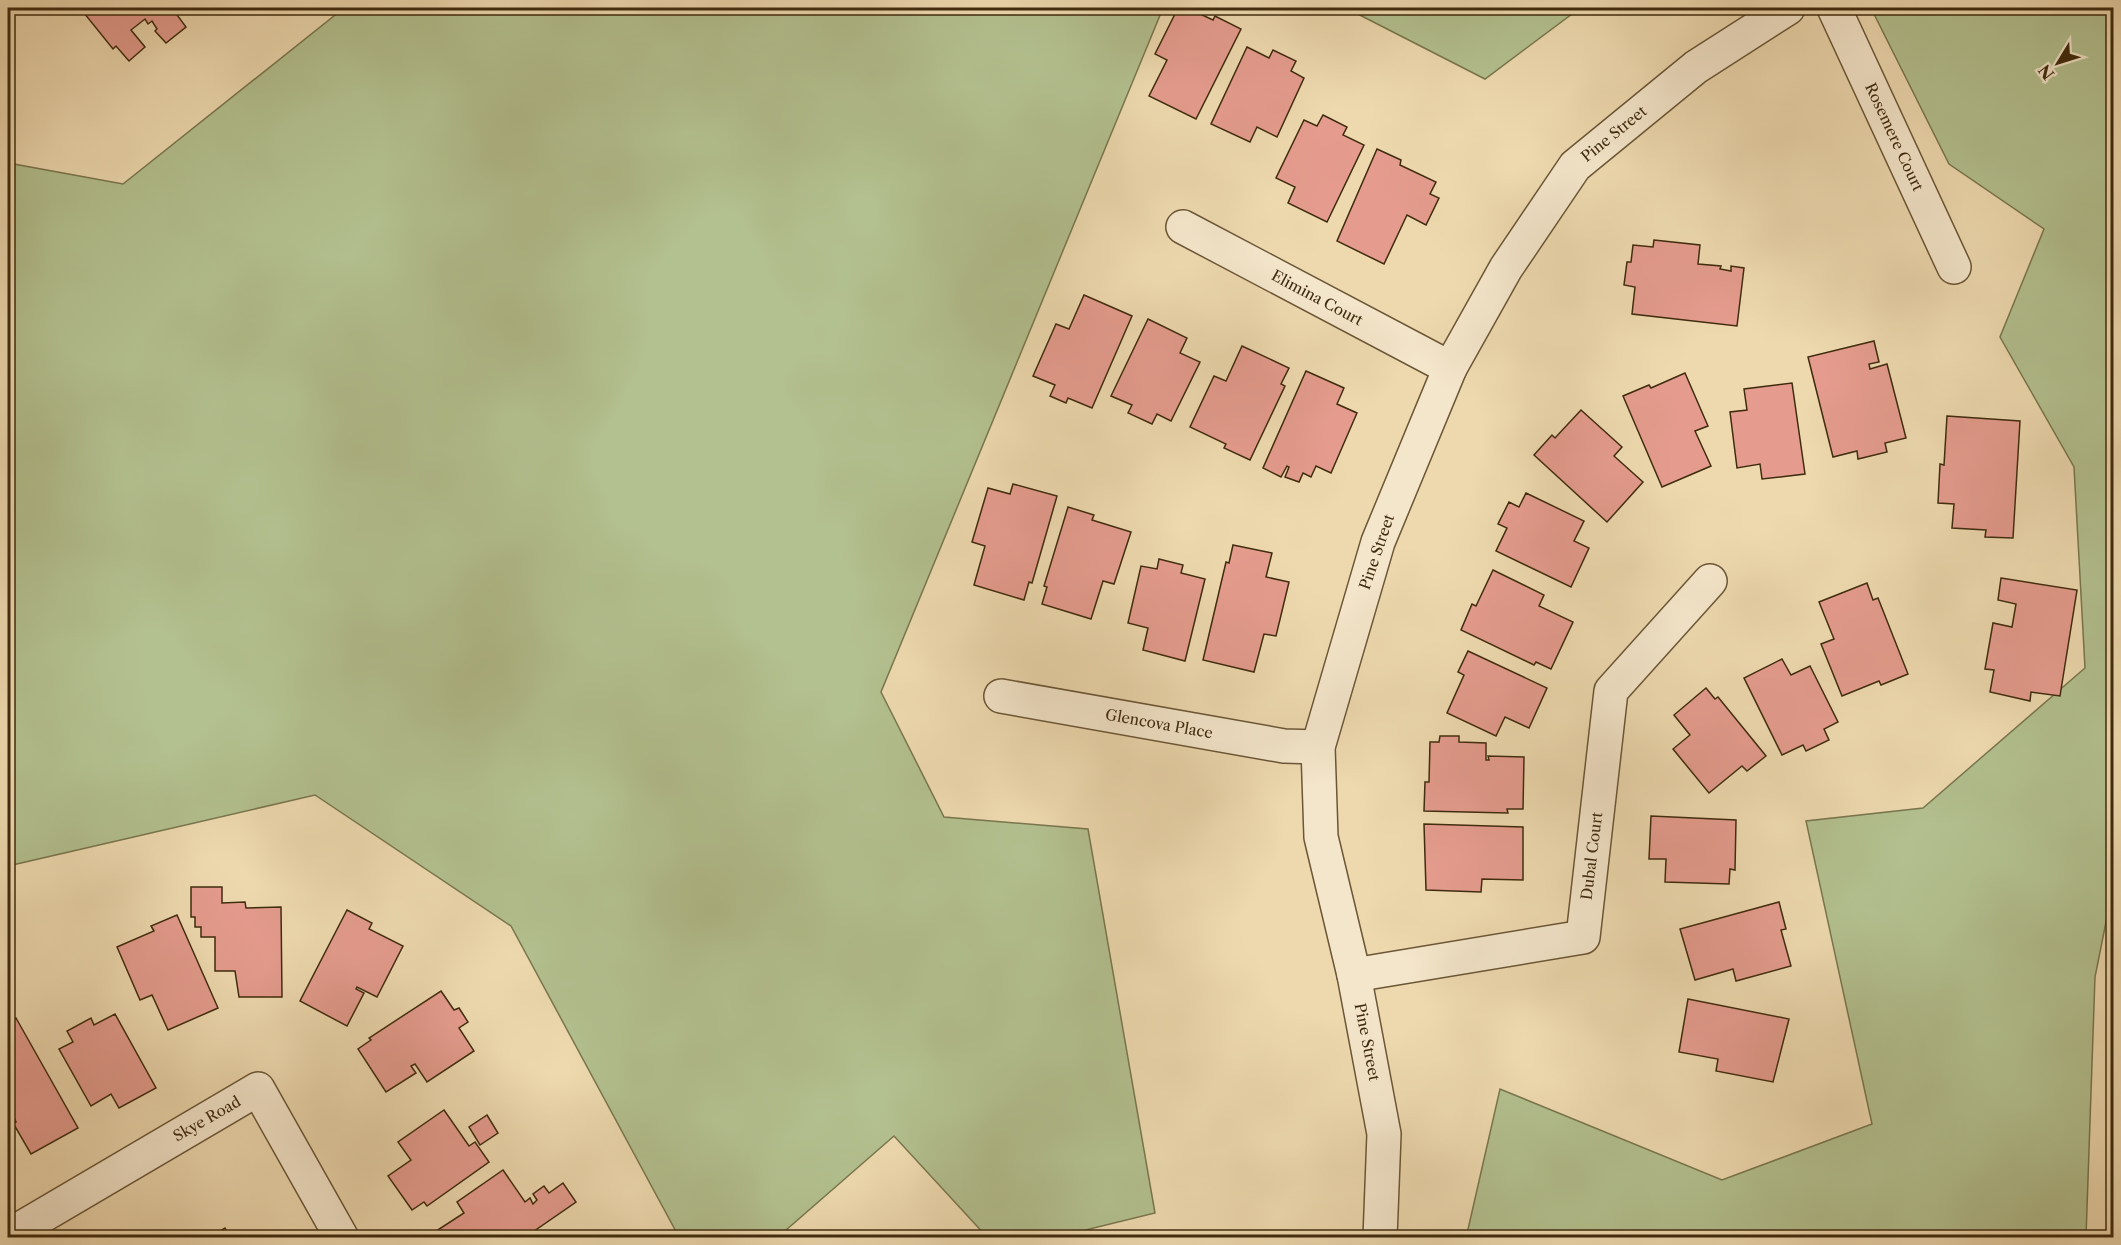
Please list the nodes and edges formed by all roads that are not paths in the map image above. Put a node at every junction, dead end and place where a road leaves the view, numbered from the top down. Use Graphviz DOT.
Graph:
graph roads {
  1 [pos="1788,8"];
  2 [pos="1834,8"];
  3 [pos="1183,227"];
  4 [pos="1954,267"];
  5 [pos="1450,368"];
  6 [pos="1710,580"];
  7 [pos="1001,696"];
  8 [pos="1318,747"];
  9 [pos="1354,975"];
  10 [pos="8,1236"];
  11 [pos="342,1238"];
  12 [pos="1380,1238"];
  1 -- 5 [label="street, Pine Street"];
  2 -- 4 [label="street, Rosemere Court"];
  3 -- 5 [label="street, Elimina Court"];
  5 -- 8 [label="street, Pine Street"];
  6 -- 9 [label="street, Dubal Court"];
  7 -- 8 [label="street, Glencova Place"];
  8 -- 9 [label="street, Pine Street"];
  9 -- 12 [label="street, Pine Street"];
  10 -- 11 [label="street, Skye Road"];
}
